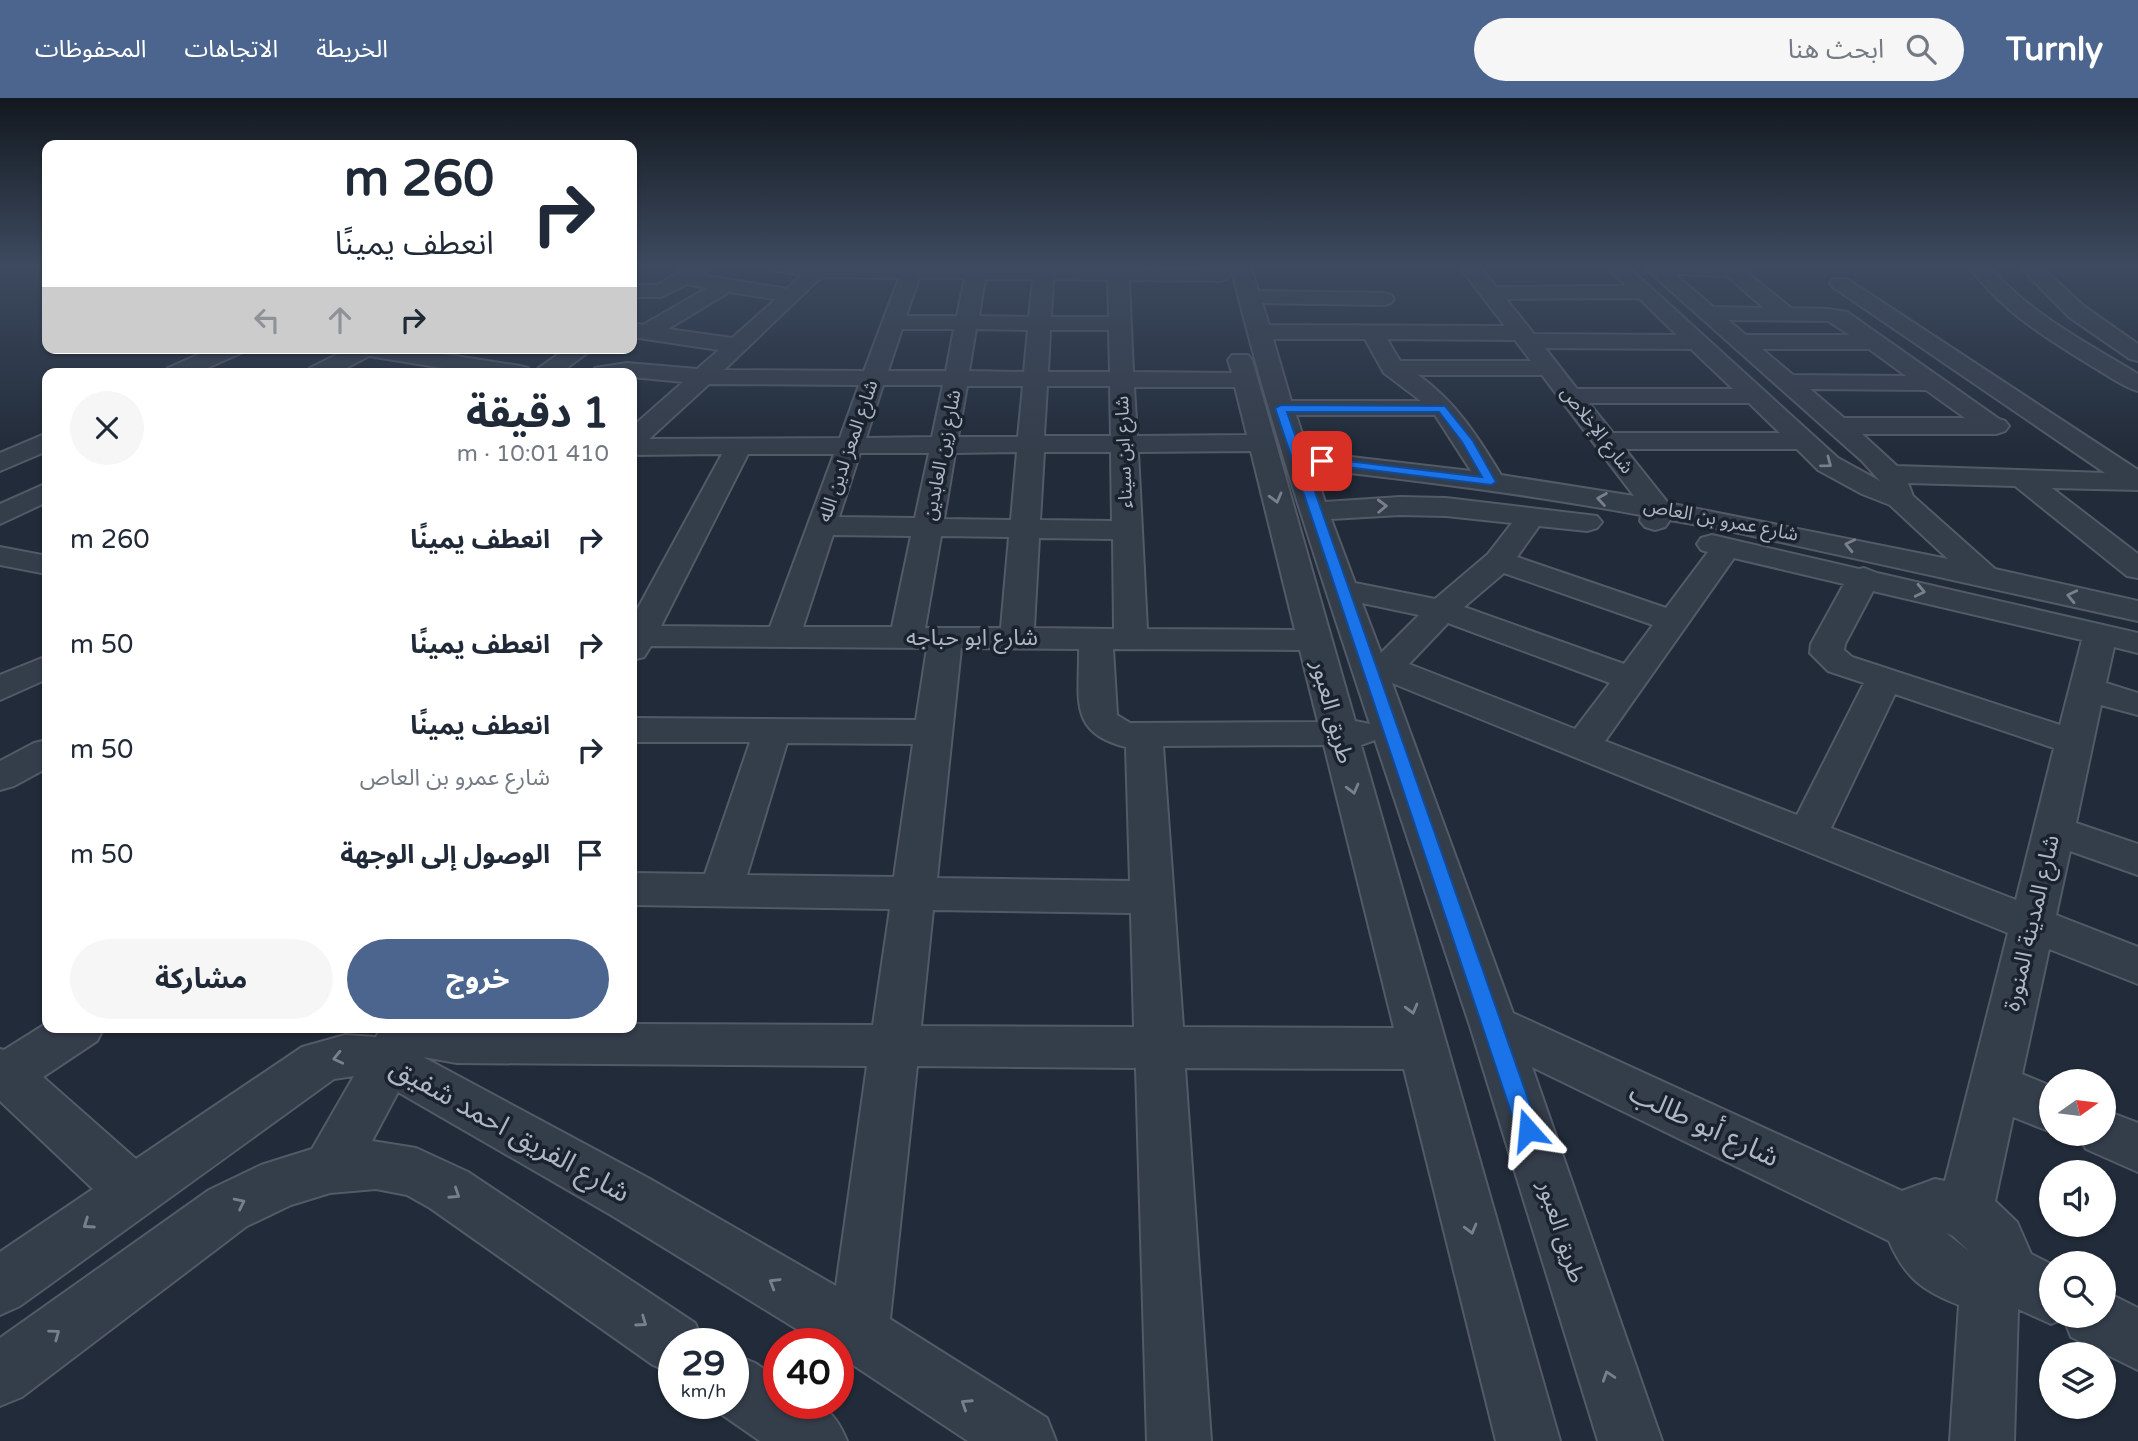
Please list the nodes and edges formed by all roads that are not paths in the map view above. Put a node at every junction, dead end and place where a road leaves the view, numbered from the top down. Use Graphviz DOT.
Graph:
graph roads {
  1 [pos="756,329"];
  2 [pos="891,329"];
  3 [pos="966,329"];
  4 [pos="1039,329"];
  5 [pos="1120,329"];
  6 [pos="1241,329"];
  7 [pos="1249,329"];
  8 [pos="1360,329"];
  9 [pos="1400,329"];
  10 [pos="1489,329"];
  11 [pos="1524,329"];
  12 [pos="1533,329"];
  13 [pos="1683,329"];
  14 [pos="1725,329"];
  15 [pos="1854,329"];
  16 [pos="1908,329"];
  17 [pos="2052,329"];
  18 [pos="2100,329"];
  19 [pos="639,331"];
  20 [pos="1373,333"];
  21 [pos="1402,333"];
  22 [pos="2110,336"];
  23 [pos="2138,337"];
  24 [pos="1604,341"];
  25 [pos="1697,342"];
  26 [pos="1741,342"];
  27 [pos="1872,342"];
  28 [pos="737,346"];
  29 [pos="219,354"];
  30 [pos="246,354"];
  31 [pos="357,354"];
  32 [pos="410,354"];
  33 [pos="486,354"];
  34 [pos="574,354"];
  35 [pos="2138,354"];
  36 [pos="187,368"];
  37 [pos="215,368"];
  38 [pos="328,368"];
  39 [pos="457,368"];
  40 [pos="462,368"];
  41 [pos="552,368"];
  42 [pos="1392,368"];
  43 [pos="1548,368"];
  44 [pos="637,371"];
  45 [pos="702,377"];
  46 [pos="874,378"];
  47 [pos="956,379"];
  48 [pos="1036,379"];
  49 [pos="1122,379"];
  50 [pos="1245,380"];
  51 [pos="1638,381"];
  52 [pos="1787,382"];
  53 [pos="1931,383"];
  54 [pos="2138,383"];
  55 [pos="1570,396"];
  56 [pos="1755,396"];
  57 [pos="1442,408"];
  58 [pos="1838,426"];
  59 [pos="1992,426"];
  60 [pos="2053,426"];
  61 [pos="42,430"];
  62 [pos="637,436"];
  63 [pos="1280,437"];
  64 [pos="1605,441"];
  65 [pos="1803,441"];
  66 [pos="42,443"];
  67 [pos="1124,443"];
  68 [pos="944,444"];
  69 [pos="1031,444"];
  70 [pos="740,445"];
  71 [pos="850,445"];
  72 [pos="637,447"];
  73 [pos="0,448"];
  74 [pos="0,463"];
  75 [pos="2022,478"];
  76 [pos="1491,482"];
  77 [pos="2137,482"];
  78 [pos="1895,486"];
  79 [pos="42,493"];
  80 [pos="1314,511"];
  81 [pos="0,514"];
  82 [pos="1532,515"];
  83 [pos="1655,520"];
  84 [pos="822,526"];
  85 [pos="928,528"];
  86 [pos="1025,529"];
  87 [pos="1127,530"];
  88 [pos="1727,547"];
  89 [pos="5,560"];
  90 [pos="1499,561"];
  91 [pos="42,564"];
  92 [pos="2138,569"];
  93 [pos="1985,576"];
  94 [pos="1864,577"];
  95 [pos="1342,591"];
  96 [pos="1442,610"];
  97 [pos="2138,611"];
  98 [pos="1673,621"];
  99 [pos="637,635"];
  100 [pos="783,636"];
  101 [pos="926,637"];
  102 [pos="1017,638"];
  103 [pos="1113,638"];
  104 [pos="2119,638"];
  105 [pos="1313,640"];
  106 [pos="637,641"];
  107 [pos="0,662"];
  108 [pos="1376,664"];
  109 [pos="42,668"];
  110 [pos="42,668"];
  111 [pos="1632,679"];
  112 [pos="1884,679"];
  113 [pos="2087,688"];
  114 [pos="0,689"];
  115 [pos="2138,704"];
  116 [pos="637,730"];
  117 [pos="772,731"];
  118 [pos="933,732"];
  119 [pos="1338,733"];
  120 [pos="1391,733"];
  121 [pos="1144,737"];
  122 [pos="2074,741"];
  123 [pos="1582,746"];
  124 [pos="2054,830"];
  125 [pos="1807,836"];
  126 [pos="2138,860"];
  127 [pos="637,889"];
  128 [pos="720,890"];
  129 [pos="913,893"];
  130 [pos="1152,897"];
  131 [pos="2032,926"];
  132 [pos="2138,966"];
  133 [pos="1494,1026"];
  134 [pos="70,1033"];
  135 [pos="400,1041"];
  136 [pos="894,1046"];
  137 [pos="1159,1048"];
  138 [pos="1423,1049"];
  139 [pos="2,1075"];
  140 [pos="1995,1085"];
  141 [pos="2039,1105"];
  142 [pos="2116,1138"];
  143 [pos="2138,1148"];
  144 [pos="330,1169"];
  145 [pos="133,1193"];
  146 [pos="1939,1219"];
  147 [pos="2015,1282"];
  148 [pos="0,1286"];
  149 [pos="2115,1328"];
  150 [pos="658,1333"];
  151 [pos="859,1334"];
  152 [pos="2138,1340"];
  153 [pos="0,1375"];
  154 [pos="749,1396"];
  155 [pos="815,1441"];
  156 [pos="1024,1441"];
  157 [pos="1179,1441"];
  158 [pos="1528,1441"];
  159 [pos="1630,1441"];
  160 [pos="1982,1441"];
  1 -- 28 [label="street"];
  2 -- 46 [label="street, شارع المعز لدين الله"];
  3 -- 47 [label="street, شارع زين العابدين"];
  4 -- 48 [label="street"];
  5 -- 49 [label="street, شارع ابن سيناء"];
  6 -- 50 [label="street, طريق العبور"];
  7 -- 63 [label="street, طريق العبور"];
  8 -- 20 [label="street"];
  9 -- 21 [label="street"];
  10 -- 21 [label="street"];
  11 -- 43 [label="street, شارع الإخلاص"];
  12 -- 24 [label="street"];
  13 -- 25 [label="street"];
  14 -- 26 [label="street"];
  15 -- 27 [label="street"];
  16 -- 60 [label="street"];
  17 -- 54 [label="street"];
  18 -- 22 [label="street"];
  19 -- 28 [label="street"];
  20 -- 21 [label="street"];
  20 -- 42 [label="street"];
  22 -- 23 [label="street"];
  22 -- 35 [label="street"];
  24 -- 25 [label="street"];
  24 -- 51 [label="street"];
  25 -- 56 [label="street"];
  26 -- 27 [label="street"];
  26 -- 52 [label="street"];
  27 -- 53 [label="street"];
  28 -- 45 [label="street"];
  29 -- 36 [label="street"];
  30 -- 37 [label="street"];
  31 -- 38 [label="street"];
  32 -- 39 [label="street"];
  33 -- 40 [label="street"];
  34 -- 41 [label="street"];
  42 -- 43 [label="street"];
  42 -- 57 [label="street"];
  43 -- 55 [label="street, شارع الإخلاص"];
  44 -- 45 [label="street"];
  45 -- 46 [label="street"];
  45 -- 62 [label="street"];
  46 -- 47 [label="street"];
  46 -- 71 [label="street, شارع المعز لدين الله"];
  47 -- 48 [label="street"];
  47 -- 68 [label="street, شارع زين العابدين"];
  48 -- 49 [label="street"];
  48 -- 69 [label="street"];
  49 -- 50 [label="street"];
  49 -- 67 [label="street, شارع ابن سيناء"];
  50 -- 63 [label="street, طريق العبور"];
  51 -- 55 [label="street"];
  51 -- 56 [label="street"];
  52 -- 53 [label="street"];
  52 -- 58 [label="street"];
  53 -- 59 [label="street"];
  55 -- 64 [label="street, شارع الإخلاص"];
  56 -- 65 [label="street"];
  57 -- 63 [label="street"];
  57 -- 76 [label="street"];
  58 -- 59 [label="street"];
  58 -- 78 [label="street"];
  59 -- 60 [label="street"];
  60 -- 77 [label="street"];
  61 -- 73 [label="street"];
  63 -- 67 [label="street"];
  63 -- 76 [label="street, شارع عمرو بن العاص"];
  63 -- 80 [label="street, طريق العبور"];
  63 -- 105 [label="street, طريق العبور, one-way"];
  64 -- 65 [label="street"];
  64 -- 83 [label="street, شارع الإخلاص"];
  65 -- 78 [label="street, one-way"];
  66 -- 74 [label="street"];
  67 -- 69 [label="street"];
  67 -- 87 [label="street, شارع ابن سيناء"];
  68 -- 69 [label="street"];
  68 -- 71 [label="street"];
  68 -- 85 [label="street, شارع زين العابدين"];
  69 -- 86 [label="street"];
  70 -- 71 [label="street"];
  70 -- 72 [label="street"];
  70 -- 99 [label="street"];
  71 -- 84 [label="street, شارع المعز لدين الله"];
  75 -- 77 [label="street"];
  75 -- 78 [label="street"];
  75 -- 92 [label="street"];
  83 -- 76 [label="street, شارع عمرو بن العاص, one-way"];
  78 -- 93 [label="street"];
  79 -- 81 [label="street"];
  80 -- 82 [label="street, شارع عمرو بن العاص, one-way"];
  80 -- 95 [label="street, طريق العبور"];
  82 -- 83 [label="street, شارع عمرو بن العاص"];
  82 -- 90 [label="street"];
  83 -- 88 [label="street, شارع عمرو بن العاص"];
  93 -- 83 [label="street, شارع عمرو بن العاص, one-way"];
  84 -- 85 [label="street"];
  84 -- 100 [label="street, شارع المعز لدين الله"];
  85 -- 86 [label="street"];
  85 -- 101 [label="street, شارع زين العابدين"];
  86 -- 87 [label="street"];
  86 -- 102 [label="street"];
  87 -- 103 [label="street, شارع ابن سيناء"];
  88 -- 94 [label="street, شارع عمرو بن العاص"];
  88 -- 98 [label="street"];
  89 -- 91 [label="street"];
  90 -- 96 [label="street"];
  90 -- 98 [label="street"];
  97 -- 93 [label="street, شارع عمرو بن العاص, one-way"];
  94 -- 104 [label="street, شارع عمرو بن العاص, one-way"];
  94 -- 112 [label="street"];
  95 -- 96 [label="street"];
  95 -- 108 [label="street, طريق العبور"];
  96 -- 108 [label="street"];
  96 -- 111 [label="street"];
  98 -- 111 [label="street"];
  100 -- 101 [label="street, شارع ابو حباجه"];
  100 -- 106 [label="street, شارع ابو حباجه"];
  101 -- 102 [label="street, شارع ابو حباجه"];
  101 -- 118 [label="street, شارع زين العابدين"];
  102 -- 103 [label="street, شارع ابو حباجه"];
  103 -- 105 [label="street, شارع ابو حباجه"];
  103 -- 121 [label="street, شارع ابن سيناء"];
  104 -- 113 [label="street, شارع المدينة المنورة"];
  105 -- 119 [label="street, طريق العبور"];
  107 -- 109 [label="street"];
  108 -- 120 [label="street, طريق العبور"];
  108 -- 123 [label="street"];
  110 -- 114 [label="street"];
  111 -- 123 [label="street"];
  112 -- 122 [label="street"];
  112 -- 125 [label="street"];
  113 -- 115 [label="street"];
  113 -- 122 [label="street, شارع المدينة المنورة"];
  116 -- 117 [label="street"];
  117 -- 118 [label="street"];
  117 -- 128 [label="street"];
  118 -- 129 [label="street, شارع زين العابدين"];
  119 -- 120 [label="street, شارع ابن سيناء"];
  119 -- 121 [label="street, شارع ابن سيناء"];
  119 -- 138 [label="street, طريق العبور, one-way"];
  120 -- 133 [label="street, طريق العبور"];
  121 -- 130 [label="street"];
  122 -- 124 [label="street, شارع المدينة المنورة"];
  123 -- 125 [label="street"];
  124 -- 126 [label="street"];
  124 -- 131 [label="street, شارع المدينة المنورة"];
  125 -- 131 [label="street"];
  127 -- 128 [label="street"];
  128 -- 129 [label="street"];
  129 -- 130 [label="street"];
  129 -- 136 [label="street, شارع زين العابدين"];
  130 -- 137 [label="street"];
  131 -- 132 [label="street"];
  131 -- 140 [label="street, شارع المدينة المنورة"];
  133 -- 146 [label="street, شارع أبو طالب"];
  159 -- 133 [label="street, طريق العبور, one-way"];
  134 -- 139 [label="street"];
  135 -- 136 [label="street"];
  135 -- 144 [label="street"];
  135 -- 145 [label="street, شارع الفريق احمد شفيق, one-way"];
  151 -- 135 [label="street, شارع الفريق احمد شفيق, one-way"];
  136 -- 137 [label="street"];
  136 -- 151 [label="street, شارع زين العابدين"];
  137 -- 138 [label="street"];
  137 -- 157 [label="street"];
  138 -- 158 [label="street, طريق العبور, one-way"];
  139 -- 145 [label="street"];
  140 -- 141 [label="street"];
  140 -- 146 [label="street, شارع المدينة المنورة"];
  142 -- 143 [label="street"];
  144 -- 150 [label="street, one-way"];
  153 -- 144 [label="street, one-way"];
  145 -- 148 [label="street, شارع الفريق احمد شفيق, one-way"];
  146 -- 147 [label="street, شارع أبو طالب"];
  147 -- 160 [label="street, شارع أبو طالب"];
  149 -- 152 [label="street"];
  156 -- 151 [label="street, شارع الفريق احمد شفيق, one-way"];
  154 -- 155 [label="street"];
}
